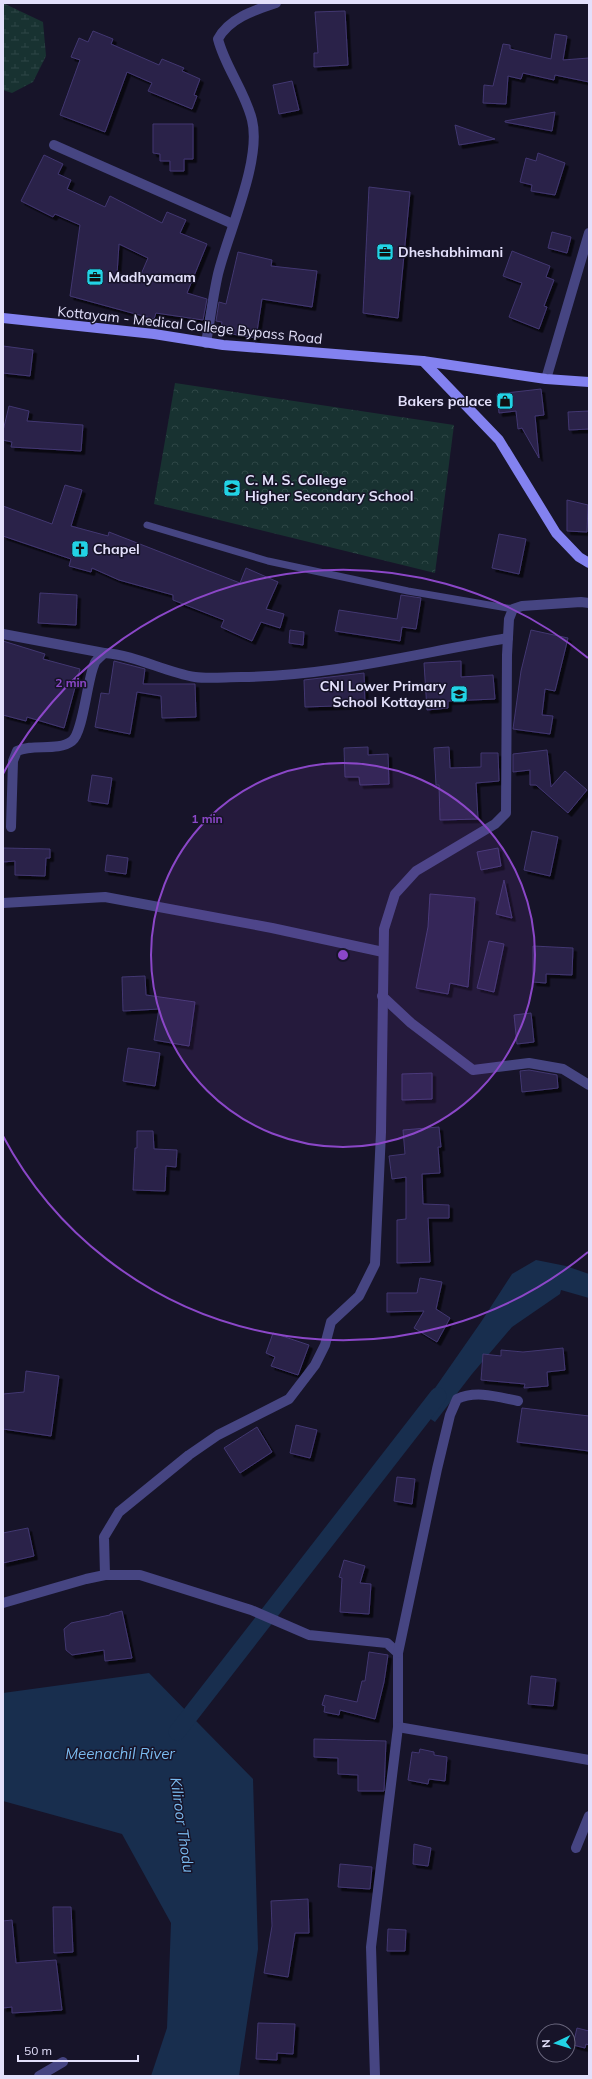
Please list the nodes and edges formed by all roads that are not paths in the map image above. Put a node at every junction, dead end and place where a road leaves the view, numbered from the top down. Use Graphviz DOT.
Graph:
graph roads {
  1 [pos="276,3"];
  2 [pos="54,144"];
  3 [pos="233,224"];
  4 [pos="589,233"];
  5 [pos="3,318"];
  6 [pos="206,343"];
  7 [pos="423,361"];
  8 [pos="546,379"];
  9 [pos="589,382"];
  10 [pos="146,526"];
  11 [pos="589,563"];
  12 [pos="586,602"];
  13 [pos="514,609"];
  14 [pos="3,634"];
  15 [pos="508,638"];
  16 [pos="104,653"];
  17 [pos="11,827"];
  18 [pos="3,903"];
  19 [pos="383,952"];
  20 [pos="382,996"];
  21 [pos="589,1084"];
  22 [pos="518,1401"];
  23 [pos="105,1575"];
  24 [pos="3,1603"];
  25 [pos="398,1653"];
  26 [pos="398,1727"];
  27 [pos="589,1760"];
  28 [pos="589,1816"];
  29 [pos="576,1848"];
  30 [pos="63,2062"];
  31 [pos="39,2076"];
  32 [pos="375,2076"];
  1 -- 3 [label="street"];
  2 -- 3 [label="street"];
  3 -- 6 [label="street"];
  4 -- 8 [label="street"];
  5 -- 6 [label="main road, Kottayam - Medical College Bypass Road"];
  6 -- 7 [label="main road, Kottayam - Medical College Bypass Road"];
  7 -- 8 [label="main road, Kottayam - Medical College Bypass Road"];
  7 -- 11 [label="main road"];
  8 -- 9 [label="main road, Kottayam - Medical College Bypass Road"];
  10 -- 13 [label="lane"];
  12 -- 13 [label="street"];
  13 -- 15 [label="street"];
  14 -- 16 [label="street"];
  15 -- 16 [label="street"];
  15 -- 19 [label="street"];
  16 -- 17 [label="street"];
  18 -- 19 [label="street"];
  19 -- 20 [label="street"];
  20 -- 21 [label="street"];
  20 -- 23 [label="street"];
  22 -- 25 [label="street"];
  23 -- 24 [label="street"];
  23 -- 25 [label="street"];
  25 -- 26 [label="street"];
  26 -- 27 [label="street"];
  26 -- 32 [label="street"];
  28 -- 29 [label="street"];
  30 -- 31 [label="street"];
}
